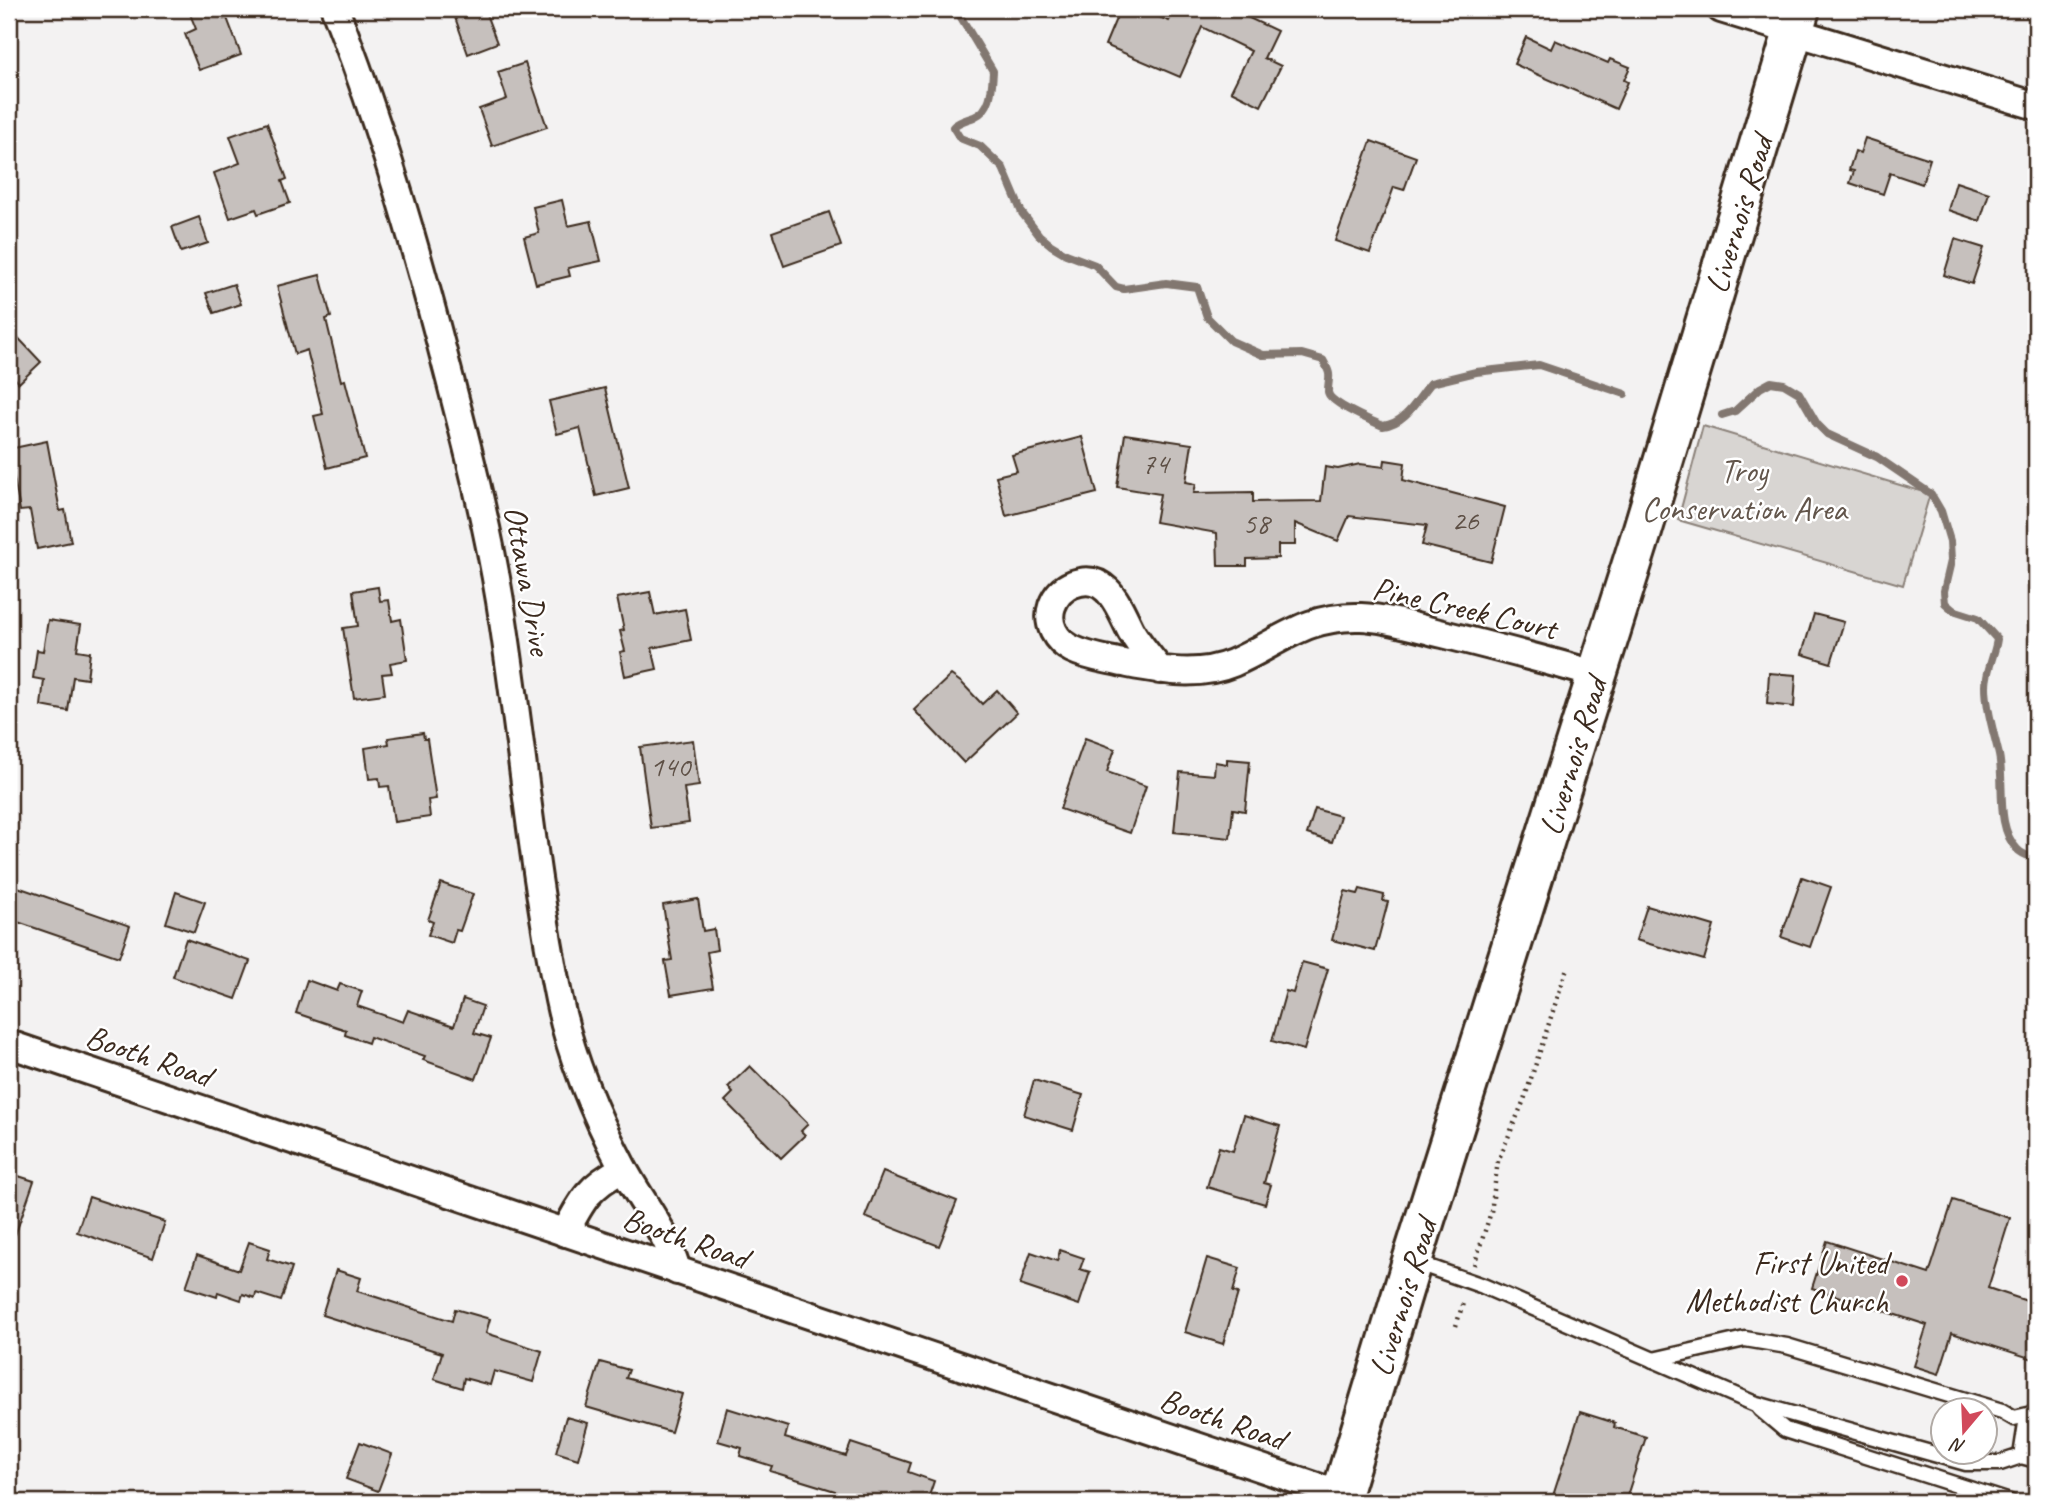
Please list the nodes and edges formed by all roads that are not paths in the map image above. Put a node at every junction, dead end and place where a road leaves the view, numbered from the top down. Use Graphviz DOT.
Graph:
graph roads {
  1 [pos="335,9"];
  2 [pos="1721,9"];
  3 [pos="1797,20"];
  4 [pos="2036,106"];
  5 [pos="1160,670"];
  6 [pos="1598,675"];
  7 [pos="9,1044"];
  8 [pos="623,1169"];
  9 [pos="565,1233"];
  10 [pos="1412,1261"];
  11 [pos="677,1271"];
  12 [pos="1653,1360"];
  13 [pos="1753,1403"];
  14 [pos="2031,1415"];
  15 [pos="2021,1455"];
  16 [pos="2036,1460"];
  17 [pos="1340,1499"];
  18 [pos="2010,1502"];
  1 -- 8 [label="street, Ottawa Drive"];
  2 -- 3 [label="street"];
  3 -- 4 [label="street"];
  3 -- 6 [label="street, Livernois Road"];
  5 -- 6 [label="street, Pine Creek Court"];
  6 -- 10 [label="street, Livernois Road"];
  7 -- 9 [label="street, Booth Road"];
  8 -- 9 [label="street"];
  8 -- 11 [label="street, Ottawa Drive"];
  9 -- 11 [label="street, Booth Road"];
  10 -- 12 [label="lane"];
  10 -- 17 [label="street, Livernois Road"];
  11 -- 17 [label="street, Booth Road"];
  12 -- 13 [label="lane"];
  12 -- 14 [label="lane"];
  13 -- 15 [label="lane"];
  13 -- 18 [label="lane"];
  14 -- 15 [label="lane"];
  15 -- 16 [label="lane"];
}
